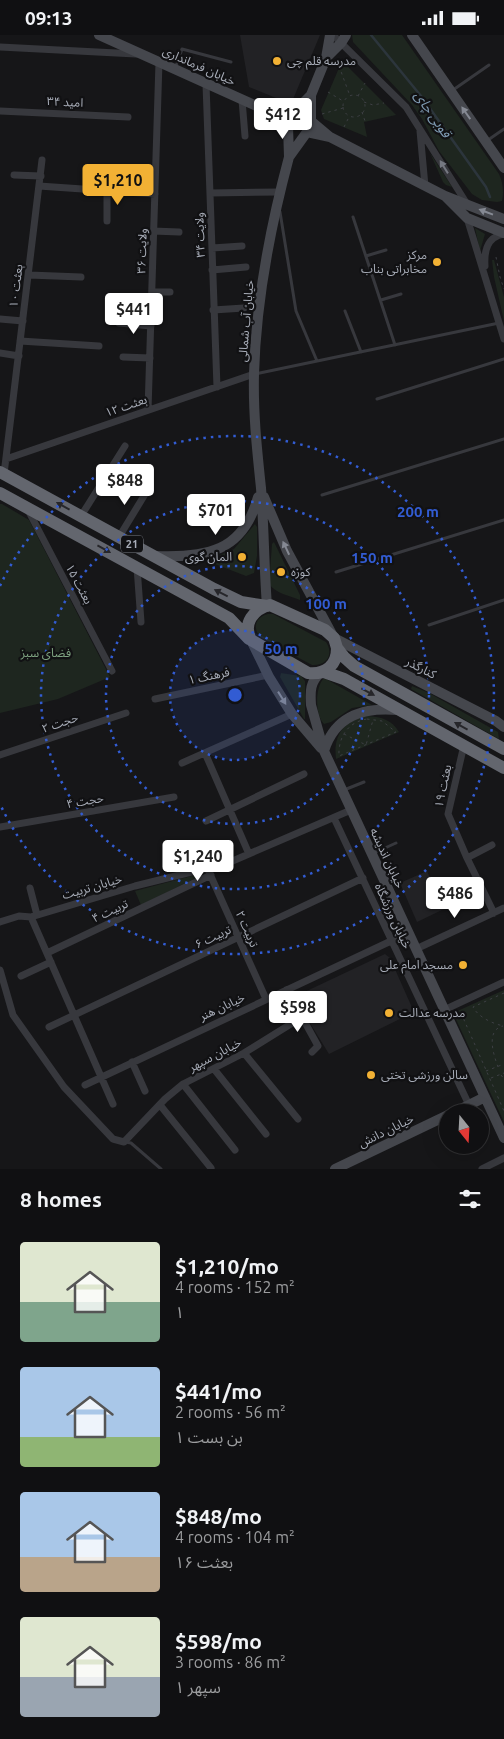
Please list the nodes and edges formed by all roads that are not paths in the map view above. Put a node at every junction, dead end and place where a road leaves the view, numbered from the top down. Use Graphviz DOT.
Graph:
graph roads {
  1 [pos="99,35"];
  2 [pos="332,35"];
  3 [pos="412,35"];
  4 [pos="344,39"];
  5 [pos="0,47"];
  6 [pos="141,54"];
  7 [pos="326,59"];
  8 [pos="231,61"];
  9 [pos="159,62"];
  10 [pos="489,65"];
  11 [pos="175,69"];
  12 [pos="206,83"];
  13 [pos="451,91"];
  14 [pos="311,95"];
  15 [pos="242,100"];
  16 [pos="261,108"];
  17 [pos="0,111"];
  18 [pos="293,113"];
  19 [pos="128,117"];
  20 [pos="311,121"];
  21 [pos="288,126"];
  22 [pos="419,128"];
  23 [pos="504,129"];
  24 [pos="307,132"];
  25 [pos="245,136"];
  26 [pos="330,137"];
  27 [pos="486,142"];
  28 [pos="289,157"];
  29 [pos="42,160"];
  30 [pos="504,168"];
  31 [pos="14,175"];
  32 [pos="41,176"];
  33 [pos="39,186"];
  34 [pos="424,186"];
  35 [pos="107,191"];
  36 [pos="210,193"];
  37 [pos="155,194"];
  38 [pos="279,196"];
  39 [pos="445,196"];
  40 [pos="468,205"];
  41 [pos="353,217"];
  42 [pos="467,218"];
  43 [pos="504,219"];
  44 [pos="107,221"];
  45 [pos="154,231"];
  46 [pos="179,231"];
  47 [pos="504,234"];
  48 [pos="242,245"];
  49 [pos="212,247"];
  50 [pos="386,250"];
  51 [pos="366,255"];
  52 [pos="246,267"];
  53 [pos="212,270"];
  54 [pos="28,275"];
  55 [pos="81,277"];
  56 [pos="486,279"];
  57 [pos="152,291"];
  58 [pos="170,292"];
  59 [pos="401,294"];
  60 [pos="381,300"];
  61 [pos="244,308"];
  62 [pos="214,310"];
  63 [pos="345,311"];
  64 [pos="0,319"];
  65 [pos="23,321"];
  66 [pos="119,323"];
  67 [pos="499,323"];
  68 [pos="150,325"];
  69 [pos="504,339"];
  70 [pos="20,341"];
  71 [pos="395,345"];
  72 [pos="99,346"];
  73 [pos="361,352"];
  74 [pos="0,353"];
  75 [pos="19,356"];
  76 [pos="123,357"];
  77 [pos="150,358"];
  78 [pos="504,359"];
  79 [pos="317,361"];
  80 [pos="254,374"];
  81 [pos="217,387"];
  82 [pos="377,399"];
  83 [pos="148,411"];
  84 [pos="504,439"];
  85 [pos="125,446"];
  86 [pos="6,459"];
  87 [pos="2,473"];
  88 [pos="150,486"];
  89 [pos="261,489"];
  90 [pos="0,493"];
  91 [pos="322,495"];
  92 [pos="26,507"];
  93 [pos="81,516"];
  94 [pos="504,520"];
  95 [pos="119,537"];
  96 [pos="154,556"];
  97 [pos="137,567"];
  98 [pos="336,572"];
  99 [pos="504,600"];
  100 [pos="267,606"];
  101 [pos="141,622"];
  102 [pos="430,625"];
  103 [pos="250,640"];
  104 [pos="335,643"];
  105 [pos="112,671"];
  106 [pos="322,672"];
  107 [pos="268,675"];
  108 [pos="155,699"];
  109 [pos="403,711"];
  110 [pos="126,713"];
  111 [pos="292,714"];
  112 [pos="501,723"];
  113 [pos="464,745"];
  114 [pos="504,749"];
  115 [pos="324,751"];
  116 [pos="205,753"];
  117 [pos="0,755"];
  118 [pos="182,763"];
  119 [pos="504,768"];
  120 [pos="304,774"];
  121 [pos="364,782"];
  122 [pos="342,791"];
  123 [pos="174,797"];
  124 [pos="230,810"];
  125 [pos="351,810"];
  126 [pos="334,818"];
  127 [pos="206,821"];
  128 [pos="0,827"];
  129 [pos="396,843"];
  130 [pos="492,845"];
  131 [pos="249,854"];
  132 [pos="371,855"];
  133 [pos="466,858"];
  134 [pos="209,872"];
  135 [pos="362,878"];
  136 [pos="30,887"];
  137 [pos="504,908"];
  138 [pos="494,913"];
  139 [pos="34,916"];
  140 [pos="0,922"];
  141 [pos="408,933"];
  142 [pos="238,937"];
  143 [pos="392,941"];
  144 [pos="416,949"];
  145 [pos="47,953"];
  146 [pos="51,962"];
  147 [pos="0,970"];
  148 [pos="21,976"];
  149 [pos="504,982"];
  150 [pos="286,990"];
  151 [pos="266,999"];
  152 [pos="444,1010"];
  153 [pos="74,1015"];
  154 [pos="302,1017"];
  155 [pos="49,1027"];
  156 [pos="312,1052"];
  157 [pos="244,1053"];
  158 [pos="132,1062"];
  159 [pos="214,1069"];
  160 [pos="101,1076"];
  161 [pos="183,1084"];
  162 [pos="86,1085"];
  163 [pos="145,1091"];
  164 [pos="485,1097"];
  165 [pos="113,1103"];
  166 [pos="469,1104"];
  167 [pos="471,1104"];
  168 [pos="160,1105"];
  169 [pos="298,1119"];
  170 [pos="439,1119"];
  171 [pos="266,1134"];
  172 [pos="504,1139"];
  173 [pos="124,1142"];
  174 [pos="235,1150"];
  175 [pos="504,1158"];
  176 [pos="211,1168"];
  177 [pos="161,1169"];
  178 [pos="336,1169"];
  179 [pos="482,1169"];
  1 -- 6 [label="main road, خیابان فرمانداری"];
  2 -- 4 [label="street"];
  2 -- 7 [label="main road"];
  3 -- 13 [label="main road"];
  4 -- 7 [label="main road"];
  4 -- 22 [label="street"];
  5 -- 6 [label="street"];
  6 -- 9 [label="main road, خیابان فرمانداری"];
  7 -- 14 [label="main road"];
  8 -- 11 [label="lane"];
  9 -- 11 [label="main road, خیابان فرمانداری"];
  9 -- 37 [label="street, ولایت ۳۶"];
  10 -- 13 [label="lane"];
  11 -- 12 [label="main road, خیابان فرمانداری"];
  12 -- 15 [label="main road, خیابان فرمانداری"];
  12 -- 36 [label="street, ولایت ۳۴"];
  27 -- 13 [label="main road, one-way"];
  14 -- 18 [label="main road"];
  14 -- 20 [label="main road"];
  15 -- 16 [label="main road, خیابان فرمانداری"];
  15 -- 25 [label="street"];
  16 -- 18 [label="main road, خیابان فرمانداری"];
  16 -- 21 [label="main road, خیابان فرمانداری"];
  17 -- 19 [label="street, امید ۳۴"];
  18 -- 20 [label="main road"];
  18 -- 21 [label="main road"];
  20 -- 24 [label="main road"];
  20 -- 26 [label="main road"];
  21 -- 24 [label="main road"];
  21 -- 28 [label="main road, خیابان آب شمالی"];
  22 -- 34 [label="street"];
  40 -- 22 [label="street, one-way"];
  23 -- 27 [label="lane"];
  24 -- 26 [label="main road"];
  24 -- 28 [label="main road, خیابان آب شمالی"];
  26 -- 34 [label="main road"];
  27 -- 30 [label="main road"];
  28 -- 38 [label="main road, خیابان آب شمالی"];
  29 -- 32 [label="street, بعثت ۱۰"];
  31 -- 32 [label="street"];
  32 -- 33 [label="street, بعثت ۱۰"];
  33 -- 35 [label="street"];
  33 -- 54 [label="street, بعثت ۱۰"];
  34 -- 39 [label="main road"];
  35 -- 37 [label="street"];
  35 -- 44 [label="street"];
  36 -- 38 [label="street"];
  36 -- 49 [label="street, ولایت ۳۴"];
  37 -- 45 [label="street, ولایت ۳۶"];
  38 -- 79 [label="lane"];
  38 -- 80 [label="main road, خیابان آب شمالی"];
  39 -- 40 [label="main road"];
  39 -- 42 [label="main road"];
  40 -- 42 [label="main road"];
  43 -- 40 [label="main road, one-way"];
  41 -- 51 [label="lane"];
  42 -- 47 [label="main road"];
  42 -- 56 [label="street"];
  45 -- 46 [label="street"];
  45 -- 57 [label="street, ولایت ۳۶"];
  47 -- 56 [label="street"];
  48 -- 49 [label="street"];
  49 -- 53 [label="street, ولایت ۳۴"];
  50 -- 51 [label="lane"];
  51 -- 60 [label="lane"];
  52 -- 53 [label="street"];
  53 -- 62 [label="street, ولایت ۳۴"];
  54 -- 55 [label="street"];
  54 -- 65 [label="street, بعثت ۱۰"];
  56 -- 67 [label="street"];
  57 -- 58 [label="street"];
  57 -- 68 [label="street, ولایت ۳۶"];
  59 -- 60 [label="lane"];
  60 -- 71 [label="lane"];
  61 -- 62 [label="street"];
  62 -- 81 [label="street, ولایت ۳۴"];
  63 -- 73 [label="lane"];
  64 -- 65 [label="street"];
  65 -- 70 [label="street, بعثت ۱۰"];
  66 -- 68 [label="street"];
  67 -- 69 [label="street"];
  67 -- 71 [label="lane"];
  68 -- 77 [label="street, ولایت ۳۶"];
  70 -- 72 [label="street"];
  70 -- 75 [label="street, بعثت ۱۰"];
  71 -- 73 [label="lane"];
  73 -- 79 [label="lane"];
  74 -- 75 [label="street"];
  75 -- 86 [label="street, بعثت ۱۰"];
  76 -- 77 [label="street"];
  77 -- 83 [label="street, ولایت ۳۶"];
  78 -- 82 [label="lane"];
  79 -- 80 [label="lane"];
  80 -- 81 [label="street, بعثت ۱۲"];
  80 -- 89 [label="main road, خیابان آب شمالی"];
  81 -- 83 [label="street, بعثت ۱۲"];
  83 -- 86 [label="street, بعثت ۱۲"];
  84 -- 91 [label="lane"];
  85 -- 93 [label="street"];
  86 -- 87 [label="street, بعثت ۱۰"];
  93 -- 87 [label="highway, 21, one-way"];
  88 -- 95 [label="street"];
  89 -- 96 [label="main road"];
  89 -- 100 [label="main road, خیابان آب شمالی"];
  104 -- 89 [label="main road, خیابان آب شمالی, one-way"];
  90 -- 92 [label="highway, 21"];
  92 -- 97 [label="highway, 21, one-way"];
  92 -- 105 [label="street, بعثت ۱۵"];
  93 -- 95 [label="highway, 21"];
  94 -- 98 [label="lane"];
  95 -- 96 [label="highway, 21"];
  100 -- 96 [label="highway, 21, one-way"];
  97 -- 101 [label="street"];
  97 -- 103 [label="highway, 21"];
  99 -- 102 [label="lane"];
  100 -- 103 [label="highway"];
  100 -- 104 [label="highway, 21"];
  103 -- 106 [label="highway, 21"];
  103 -- 107 [label="main road, خیابان اندیشه"];
  104 -- 106 [label="highway"];
  104 -- 112 [label="main road, کنارگذر"];
  114 -- 104 [label="highway, 21, one-way"];
  106 -- 109 [label="highway, 21, one-way"];
  106 -- 115 [label="main road, خیابان اندیشه"];
  107 -- 108 [label="street, فرهنگ ۱"];
  107 -- 111 [label="main road, خیابان اندیشه, one-way"];
  109 -- 113 [label="highway, 21"];
  109 -- 115 [label="main road"];
  110 -- 117 [label="street, حجت ۲"];
  111 -- 115 [label="main road, خیابان اندیشه"];
  111 -- 116 [label="street"];
  113 -- 119 [label="highway, 21"];
  113 -- 133 [label="street, بعثت ۱۹"];
  115 -- 122 [label="main road, خیابان اندیشه"];
  116 -- 118 [label="street"];
  116 -- 124 [label="street"];
  120 -- 124 [label="street"];
  121 -- 122 [label="lane"];
  122 -- 125 [label="main road, خیابان اندیشه"];
  123 -- 128 [label="street, حجت ۴"];
  124 -- 127 [label="street"];
  124 -- 131 [label="street"];
  125 -- 126 [label="street, خیابان تربیت"];
  125 -- 132 [label="main road, خیابان اندیشه"];
  126 -- 131 [label="street, خیابان تربیت"];
  126 -- 135 [label="street, خیابان ورزشگاه"];
  129 -- 132 [label="lane"];
  130 -- 133 [label="street"];
  131 -- 134 [label="street, خیابان تربیت"];
  132 -- 141 [label="main road, خیابان اندیشه"];
  133 -- 138 [label="street, بعثت ۱۹"];
  134 -- 139 [label="street, خیابان تربیت"];
  134 -- 142 [label="street, تربیت ۲"];
  134 -- 145 [label="street, تربیت ۴"];
  135 -- 142 [label="street, تربیت ۶"];
  135 -- 143 [label="street, خیابان ورزشگاه"];
  136 -- 139 [label="street"];
  137 -- 138 [label="street"];
  138 -- 144 [label="street"];
  139 -- 140 [label="street, خیابان تربیت"];
  139 -- 145 [label="street"];
  141 -- 143 [label="street, خیابان هنر"];
  141 -- 144 [label="main road, خیابان اندیشه"];
  142 -- 151 [label="street, تربیت ۲"];
  142 -- 153 [label="street, تربیت ۶"];
  143 -- 150 [label="street, خیابان هنر"];
  143 -- 166 [label="street, خیابان ورزشگاه"];
  144 -- 152 [label="main road, خیابان اندیشه"];
  145 -- 146 [label="street"];
  146 -- 148 [label="street"];
  146 -- 153 [label="street"];
  147 -- 173 [label="street"];
  149 -- 152 [label="street"];
  150 -- 151 [label="street, خیابان هنر"];
  150 -- 154 [label="street"];
  151 -- 158 [label="street, خیابان هنر"];
  152 -- 164 [label="main road, خیابان اندیشه"];
  153 -- 155 [label="street, تربیت ۶"];
  153 -- 160 [label="street"];
  154 -- 156 [label="street"];
  154 -- 157 [label="street, خیابان سپهر"];
  157 -- 159 [label="street, خیابان سپهر"];
  157 -- 169 [label="street"];
  158 -- 160 [label="street, خیابان هنر"];
  158 -- 163 [label="street"];
  159 -- 161 [label="street, خیابان سپهر"];
  159 -- 171 [label="street"];
  160 -- 162 [label="street, خیابان هنر"];
  160 -- 165 [label="street"];
  161 -- 168 [label="street, خیابان سپهر"];
  161 -- 174 [label="street"];
  164 -- 167 [label="main road"];
  164 -- 172 [label="main road, خیابان اندیشه"];
  168 -- 173 [label="street, خیابان سپهر"];
  168 -- 176 [label="street"];
  170 -- 178 [label="main road, خیابان دانش"];
  173 -- 177 [label="lane"];
  175 -- 179 [label="street"];
}
